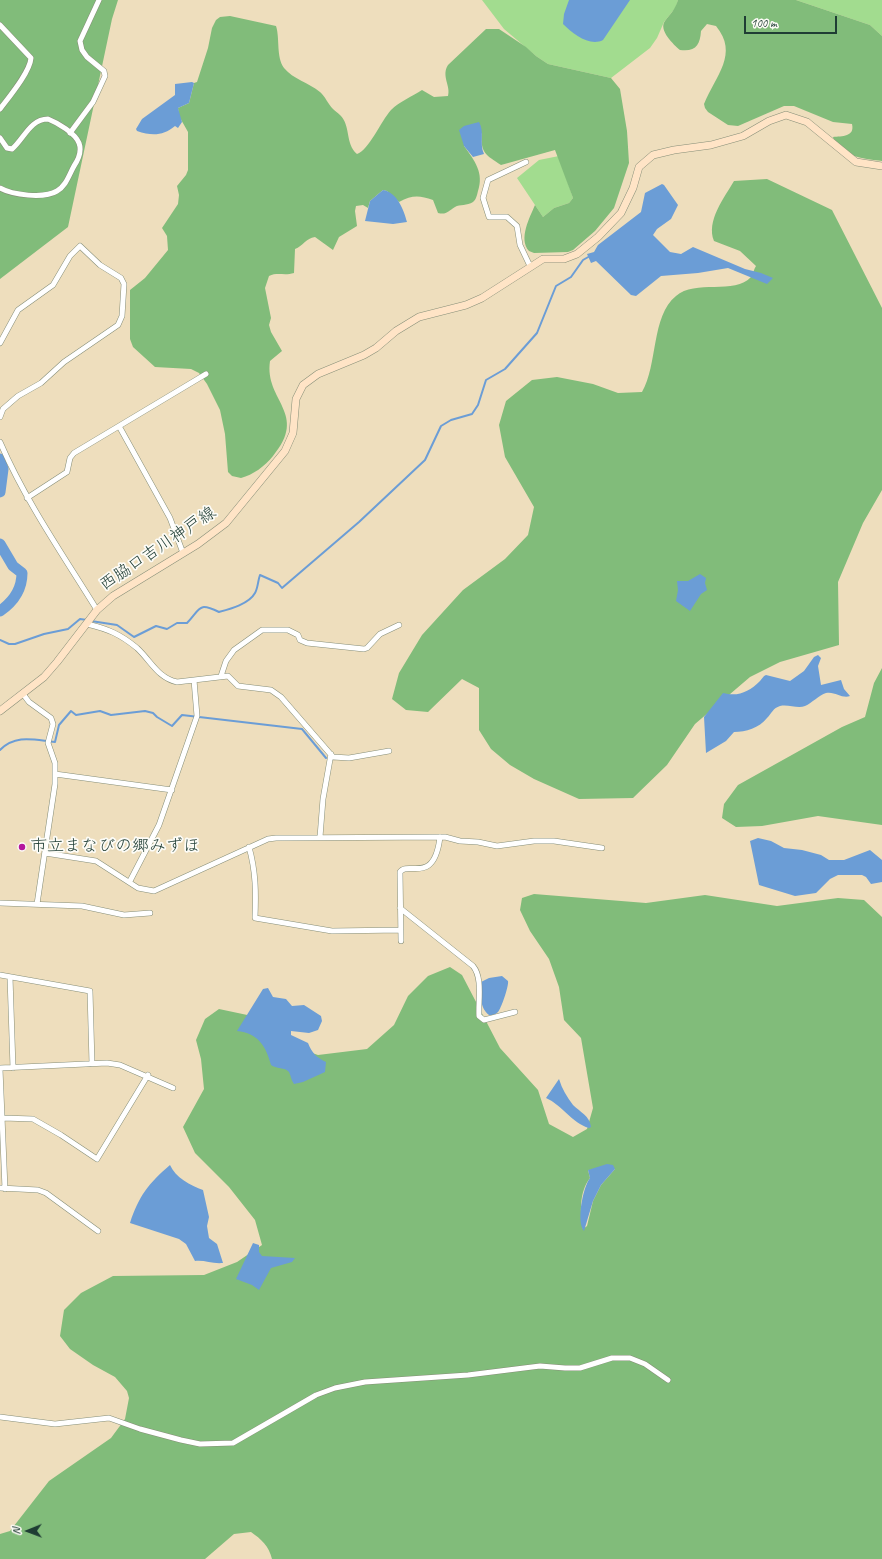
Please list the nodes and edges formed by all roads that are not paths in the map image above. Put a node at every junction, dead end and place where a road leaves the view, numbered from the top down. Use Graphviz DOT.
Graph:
graph roads {
  1 [pos="99,0"];
  2 [pos="0,25"];
  3 [pos="0,109"];
  4 [pos="70,133"];
  5 [pos="0,138"];
  6 [pos="526,162"];
  7 [pos="882,166"];
  8 [pos="0,188"];
  9 [pos="530,266"];
  10 [pos="0,343"];
  11 [pos="206,374"];
  12 [pos="0,417"];
  13 [pos="119,426"];
  14 [pos="0,442"];
  15 [pos="27,498"];
  16 [pos="183,554"];
  17 [pos="97,610"];
  18 [pos="86,624"];
  19 [pos="399,625"];
  20 [pos="221,676"];
  21 [pos="194,680"];
  22 [pos="23,694"];
  23 [pos="0,711"];
  24 [pos="389,751"];
  25 [pos="331,754"];
  26 [pos="55,774"];
  27 [pos="172,790"];
  28 [pos="320,837"];
  29 [pos="440,837"];
  30 [pos="248,847"];
  31 [pos="602,848"];
  32 [pos="45,853"];
  33 [pos="130,881"];
  34 [pos="0,903"];
  35 [pos="37,904"];
  36 [pos="400,908"];
  37 [pos="150,914"];
  38 [pos="401,930"];
  39 [pos="401,941"];
  40 [pos="0,975"];
  41 [pos="10,977"];
  42 [pos="515,1012"];
  43 [pos="92,1064"];
  44 [pos="12,1068"];
  45 [pos="0,1069"];
  46 [pos="148,1076"];
  47 [pos="173,1088"];
  48 [pos="3,1118"];
  49 [pos="3,1189"];
  50 [pos="98,1231"];
  51 [pos="668,1380"];
  52 [pos="0,1417"];
  1 -- 4 [label="street"];
  2 -- 3 [label="street"];
  4 -- 5 [label="street"];
  4 -- 8 [label="street"];
  6 -- 9 [label="street"];
  7 -- 9 [label="main road, 西脇口吉川神戸線"];
  9 -- 16 [label="main road, 西脇口吉川神戸線"];
  10 -- 12 [label="street"];
  11 -- 13 [label="street"];
  13 -- 15 [label="street"];
  13 -- 16 [label="street"];
  14 -- 15 [label="street"];
  15 -- 17 [label="street"];
  16 -- 17 [label="main road, 西脇口吉川神戸線"];
  17 -- 18 [label="main road, 西脇口吉川神戸線"];
  18 -- 21 [label="street"];
  18 -- 22 [label="main road, 西脇口吉川神戸線"];
  19 -- 20 [label="street"];
  20 -- 21 [label="street"];
  20 -- 25 [label="street"];
  21 -- 27 [label="street"];
  22 -- 23 [label="main road, 西脇口吉川神戸線"];
  22 -- 26 [label="street"];
  24 -- 25 [label="street"];
  25 -- 28 [label="street"];
  26 -- 27 [label="street"];
  26 -- 32 [label="street"];
  27 -- 33 [label="street"];
  28 -- 29 [label="street"];
  28 -- 30 [label="street"];
  29 -- 31 [label="street"];
  29 -- 36 [label="street"];
  30 -- 33 [label="street"];
  30 -- 38 [label="street"];
  32 -- 33 [label="street"];
  32 -- 35 [label="street"];
  34 -- 35 [label="street"];
  35 -- 37 [label="street"];
  36 -- 38 [label="street"];
  36 -- 42 [label="street"];
  38 -- 39 [label="street"];
  40 -- 41 [label="street"];
  41 -- 43 [label="street"];
  41 -- 44 [label="street"];
  43 -- 44 [label="street"];
  43 -- 46 [label="street"];
  44 -- 45 [label="street"];
  45 -- 48 [label="street"];
  46 -- 47 [label="street"];
  46 -- 48 [label="street"];
  48 -- 49 [label="street"];
  49 -- 50 [label="street"];
  51 -- 52 [label="street"];
}
